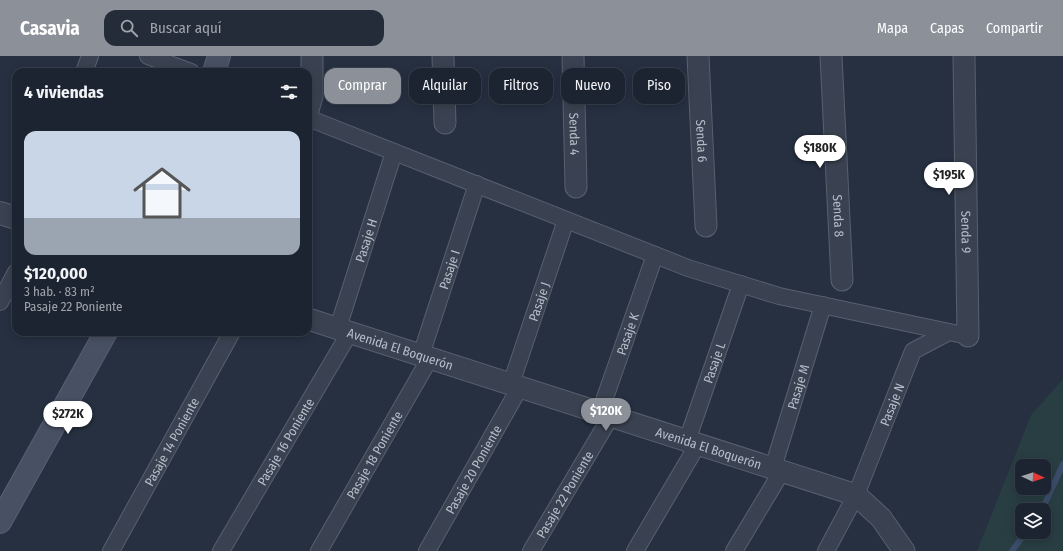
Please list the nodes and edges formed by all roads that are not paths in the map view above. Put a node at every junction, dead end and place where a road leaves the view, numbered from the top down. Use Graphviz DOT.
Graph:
graph roads {
  1 [pos="90,56"];
  2 [pos="148,56"];
  3 [pos="219,56"];
  4 [pos="312,56"];
  5 [pos="443,56"];
  6 [pos="573,56"];
  7 [pos="698,56"];
  8 [pos="831,56"];
  9 [pos="964,56"];
  10 [pos="86,68"];
  11 [pos="180,68"];
  12 [pos="215,68"];
  13 [pos="312,68"];
  14 [pos="312,68"];
  15 [pos="312,96"];
  16 [pos="312,121"];
  17 [pos="445,123"];
  18 [pos="394,152"];
  19 [pos="477,184"];
  20 [pos="576,187"];
  21 [pos="0,213"];
  22 [pos="12,217"];
  23 [pos="566,220"];
  24 [pos="706,226"];
  25 [pos="655,255"];
  26 [pos="12,280"];
  27 [pos="842,280"];
  28 [pos="741,284"];
  29 [pos="0,302"];
  30 [pos="823,305"];
  31 [pos="312,320"];
  32 [pos="344,330"];
  33 [pos="958,334"];
  34 [pos="104,336"];
  35 [pos="230,336"];
  36 [pos="425,357"];
  37 [pos="516,386"];
  38 [pos="605,414"];
  39 [pos="692,442"];
  40 [pos="777,470"];
  41 [pos="856,495"];
  42 [pos="0,522"];
  43 [pos="110,551"];
  44 [pos="220,551"];
  45 [pos="319,551"];
  46 [pos="427,551"];
  47 [pos="531,551"];
  48 [pos="635,551"];
  49 [pos="734,551"];
  50 [pos="826,551"];
  51 [pos="904,551"];
  1 -- 10 [label="street"];
  2 -- 11 [label="street"];
  3 -- 12 [label="main road"];
  4 -- 13 [label="street"];
  5 -- 17 [label="street"];
  6 -- 20 [label="street, Senda 4"];
  7 -- 24 [label="street, Senda 6"];
  8 -- 27 [label="street, Senda 8"];
  9 -- 33 [label="street, Senda 9"];
  14 -- 15 [label="street"];
  16 -- 18 [label="street"];
  18 -- 19 [label="street"];
  18 -- 32 [label="street, Pasaje H"];
  19 -- 23 [label="street"];
  19 -- 36 [label="street, Pasaje I"];
  21 -- 22 [label="street"];
  23 -- 25 [label="street"];
  23 -- 37 [label="street, Pasaje J"];
  25 -- 28 [label="street"];
  25 -- 38 [label="street, Pasaje K"];
  26 -- 29 [label="street"];
  28 -- 30 [label="street"];
  28 -- 39 [label="street, Pasaje L"];
  30 -- 33 [label="street"];
  30 -- 40 [label="street, Pasaje M"];
  31 -- 32 [label="street, Avenida El Boquerón"];
  32 -- 36 [label="street, Avenida El Boquerón"];
  32 -- 44 [label="street, Pasaje 16 Poniente"];
  33 -- 41 [label="street, Pasaje N"];
  34 -- 42 [label="main road"];
  35 -- 43 [label="street, Pasaje 14 Poniente"];
  36 -- 37 [label="street, Avenida El Boquerón"];
  36 -- 45 [label="street, Pasaje 18 Poniente"];
  37 -- 38 [label="street, Avenida El Boquerón"];
  37 -- 46 [label="street, Pasaje 20 Poniente"];
  38 -- 39 [label="street, Avenida El Boquerón"];
  38 -- 47 [label="street, Pasaje 22 Poniente"];
  39 -- 40 [label="street, Avenida El Boquerón"];
  39 -- 48 [label="street, Pasaje L"];
  40 -- 41 [label="street, Avenida El Boquerón"];
  40 -- 49 [label="street, Pasaje M"];
  41 -- 50 [label="street, Pasaje N"];
  41 -- 51 [label="street, Avenida El Boquerón"];
}
